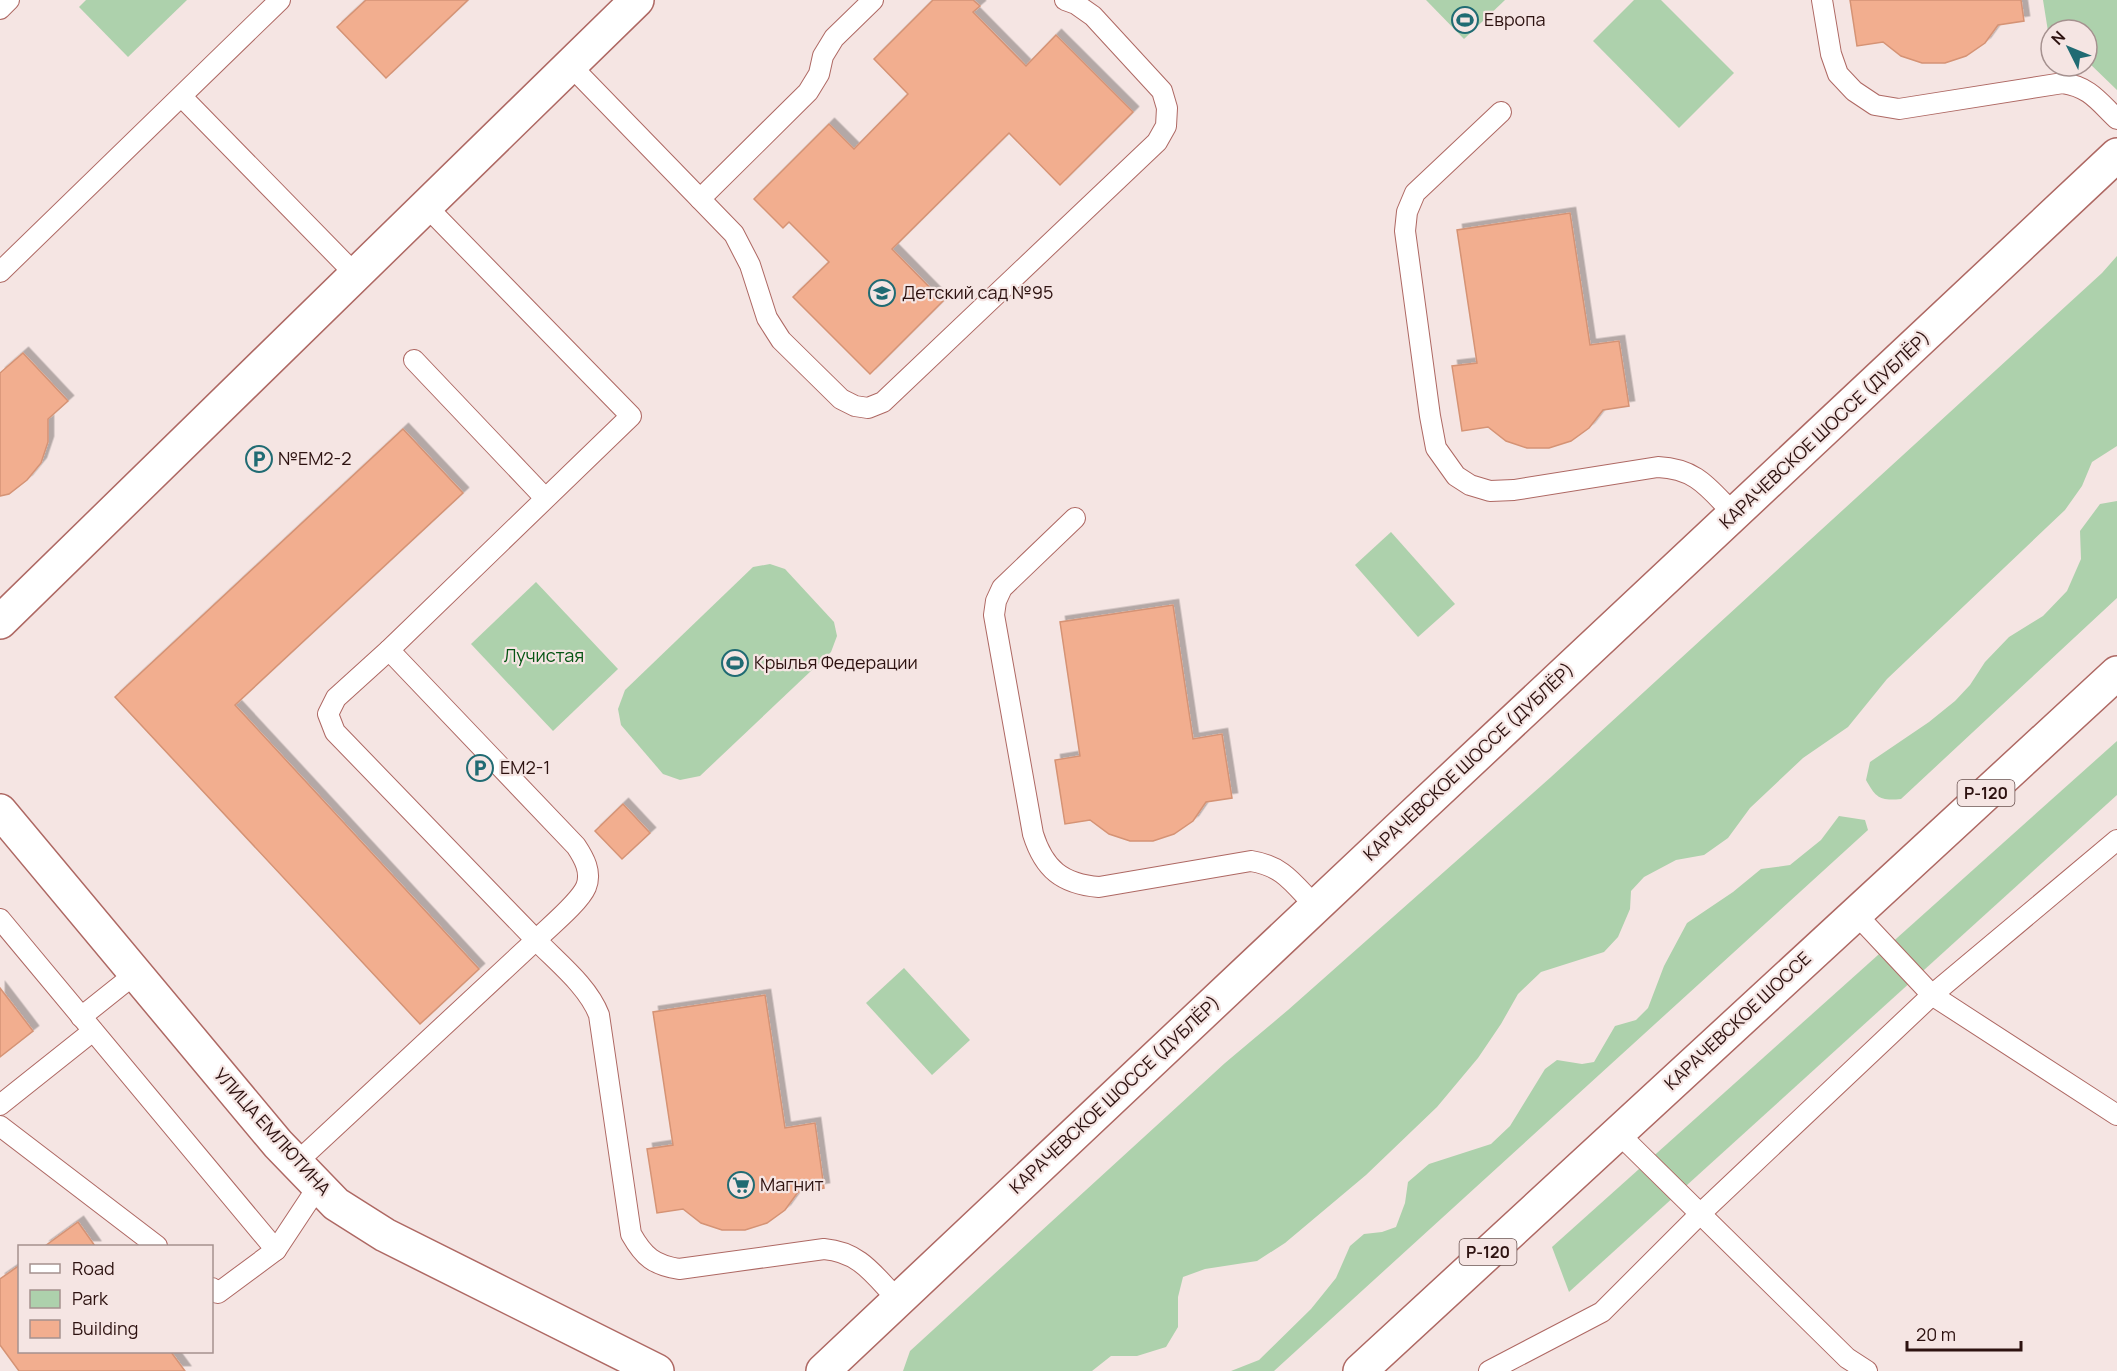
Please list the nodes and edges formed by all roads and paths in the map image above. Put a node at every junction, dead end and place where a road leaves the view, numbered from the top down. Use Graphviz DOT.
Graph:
graph roads {
  1 [pos="9,0"];
  2 [pos="280,0"];
  3 [pos="637,0"];
  4 [pos="873,0"];
  5 [pos="1065,0"];
  6 [pos="1822,0"];
  7 [pos="0,9"];
  8 [pos="570,65"];
  9 [pos="182,97"];
  10 [pos="1501,112"];
  11 [pos="2117,120"];
  12 [pos="2117,155"];
  13 [pos="700,198"];
  14 [pos="426,206"];
  15 [pos="0,272"];
  16 [pos="356,275"];
  17 [pos="414,360"];
  18 [pos="545,498"];
  19 [pos="1735,515"];
  20 [pos="1075,518"];
  21 [pos="0,622"];
  22 [pos="389,650"];
  23 [pos="2117,673"];
  24 [pos="0,811"];
  25 [pos="2117,840"];
  26 [pos="1315,906"];
  27 [pos="1855,913"];
  28 [pos="0,919"];
  29 [pos="536,940"];
  30 [pos="135,974"];
  31 [pos="1932,995"];
  32 [pos="87,1024"];
  33 [pos="0,1105"];
  34 [pos="2117,1115"];
  35 [pos="0,1126"];
  36 [pos="1617,1132"];
  37 [pos="307,1174"];
  38 [pos="1700,1214"];
  39 [pos="156,1245"];
  40 [pos="276,1250"];
  41 [pos="213,1289"];
  42 [pos="898,1300"];
  43 [pos="1499,1368"];
  44 [pos="657,1371"];
  45 [pos="823,1371"];
  46 [pos="1360,1371"];
  47 [pos="1867,1371"];
  1 -- 7 [label="lane"];
  2 -- 9 [label="lane"];
  3 -- 8 [label="main road"];
  4 -- 13 [label="lane"];
  5 -- 13 [label="lane"];
  6 -- 11 [label="lane"];
  8 -- 13 [label="lane"];
  8 -- 14 [label="main road"];
  9 -- 15 [label="lane"];
  9 -- 16 [label="lane"];
  10 -- 19 [label="lane"];
  12 -- 19 [label="main road, КАРАЧЕВСКОЕ ШОССЕ (ДУБЛЁР)"];
  14 -- 16 [label="main road"];
  14 -- 18 [label="lane"];
  16 -- 21 [label="main road"];
  17 -- 18 [label="lane"];
  18 -- 22 [label="lane"];
  19 -- 26 [label="main road, КАРАЧЕВСКОЕ ШОССЕ (ДУБЛЁР)"];
  20 -- 26 [label="lane"];
  22 -- 29 [label="lane"];
  22 -- 29 [label="lane"];
  23 -- 27 [label="main road, КАРАЧЕВСКОЕ ШОССЕ / Р-120"];
  24 -- 30 [label="main road, УЛИЦА ЕМЛЮТИНА"];
  25 -- 31 [label="lane"];
  26 -- 42 [label="main road, КАРАЧЕВСКОЕ ШОССЕ (ДУБЛЁР)"];
  27 -- 31 [label="lane"];
  27 -- 36 [label="main road, КАРАЧЕВСКОЕ ШОССЕ / Р-120"];
  28 -- 32 [label="lane"];
  29 -- 37 [label="lane"];
  29 -- 42 [label="lane"];
  30 -- 32 [label="lane"];
  30 -- 37 [label="main road, УЛИЦА ЕМЛЮТИНА"];
  31 -- 34 [label="lane"];
  31 -- 38 [label="lane"];
  32 -- 33 [label="lane"];
  32 -- 40 [label="lane"];
  35 -- 39 [label="lane"];
  36 -- 38 [label="lane"];
  36 -- 46 [label="main road, КАРАЧЕВСКОЕ ШОССЕ / Р-120"];
  37 -- 40 [label="lane"];
  37 -- 44 [label="main road, УЛИЦА ЕМЛЮТИНА"];
  38 -- 43 [label="lane"];
  38 -- 47 [label="lane"];
  40 -- 41 [label="lane"];
  42 -- 45 [label="main road, КАРАЧЕВСКОЕ ШОССЕ (ДУБЛЁР)"];
}
